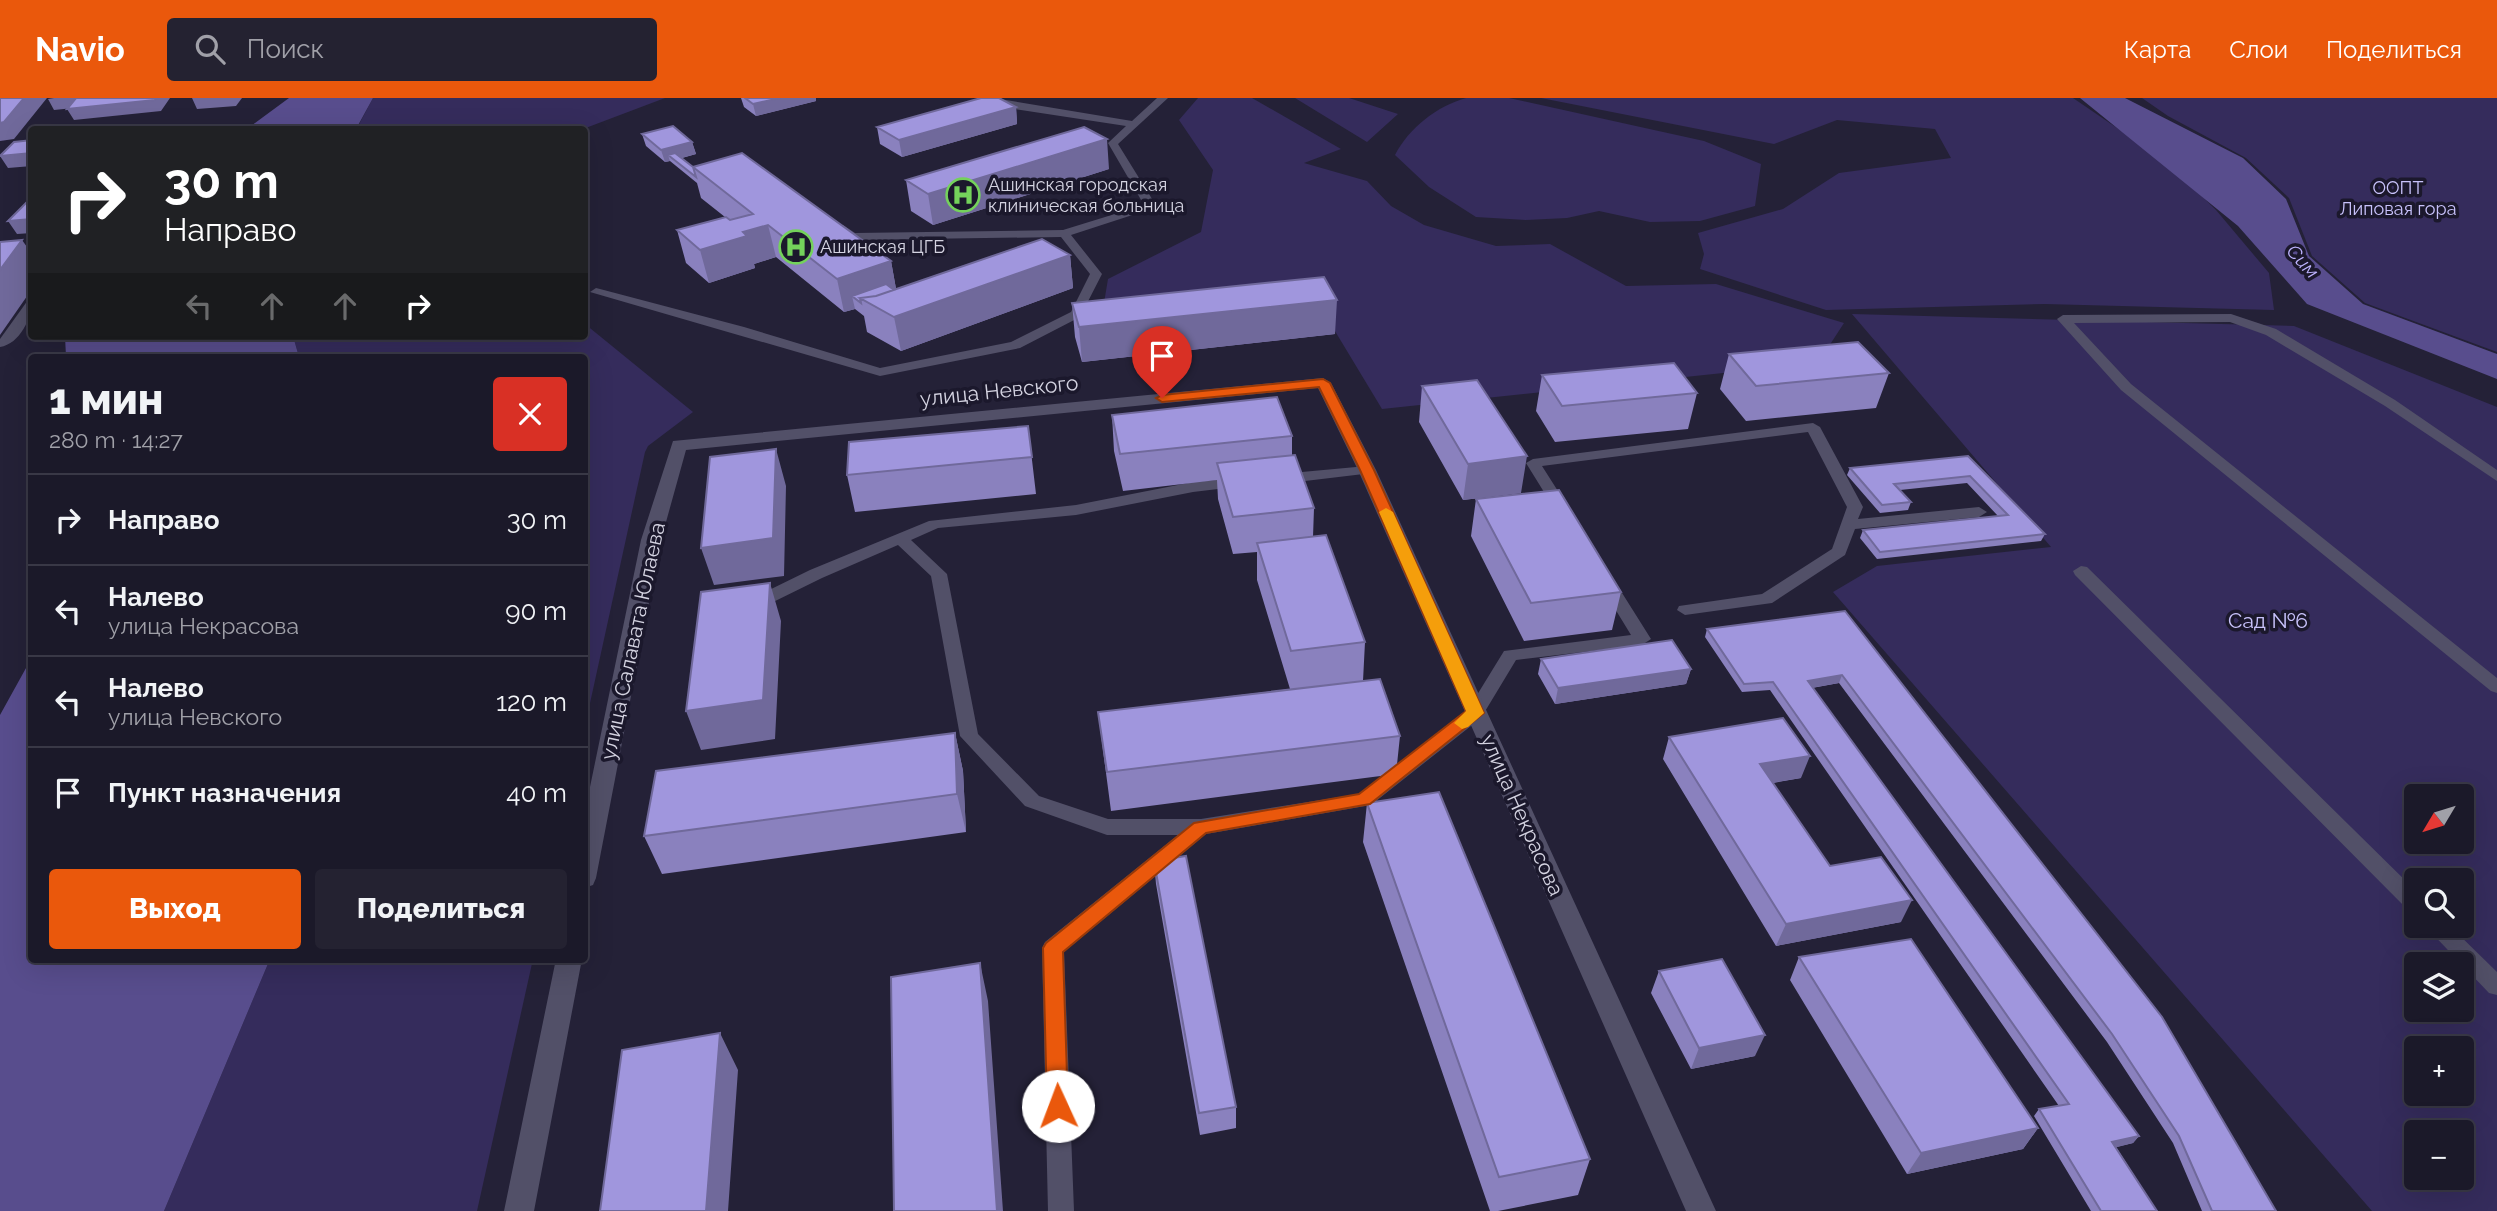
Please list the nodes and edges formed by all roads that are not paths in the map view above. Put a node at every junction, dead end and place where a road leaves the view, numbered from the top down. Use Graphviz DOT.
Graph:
graph roads {
  1 [pos="983,98"];
  2 [pos="1163,98"];
  3 [pos="1133,124"];
  4 [pos="830,220"];
  5 [pos="1064,233"];
  6 [pos="596,292"];
  7 [pos="28,310"];
  8 [pos="0,343"];
  9 [pos="1323,383"];
  10 [pos="678,446"];
  11 [pos="1367,470"];
  12 [pos="2497,477"];
  13 [pos="1979,512"];
  14 [pos="1569,522"];
  15 [pos="1849,525"];
  16 [pos="899,538"];
  17 [pos="1598,568"];
  18 [pos="2081,571"];
  19 [pos="755,604"];
  20 [pos="1685,610"];
  21 [pos="2497,687"];
  22 [pos="1475,713"];
  23 [pos="1201,827"];
  24 [pos="588,858"];
  25 [pos="2404,893"];
  26 [pos="2448,938"];
  27 [pos="568,963"];
  28 [pos="2497,986"];
  29 [pos="519,1211"];
  30 [pos="1061,1211"];
  31 [pos="1700,1211"];
  1 -- 3 [label="lane"];
  2 -- 3 [label="lane"];
  3 -- 5 [label="lane"];
  4 -- 5 [label="lane"];
  5 -- 6 [label="lane"];
  7 -- 8 [label="lane"];
  9 -- 10 [label="street, улица Невского"];
  9 -- 11 [label="street, улица Некрасова"];
  10 -- 24 [label="street, улица Салавата Юлаева"];
  11 -- 16 [label="lane"];
  11 -- 22 [label="street, улица Некрасова"];
  12 -- 21 [label="lane"];
  13 -- 15 [label="lane"];
  14 -- 15 [label="lane"];
  15 -- 20 [label="lane"];
  16 -- 19 [label="lane"];
  16 -- 23 [label="lane"];
  17 -- 22 [label="lane"];
  18 -- 25 [label="lane"];
  22 -- 23 [label="lane"];
  22 -- 31 [label="street, улица Некрасова"];
  23 -- 30 [label="lane"];
  26 -- 28 [label="lane"];
  27 -- 29 [label="street"];
}
